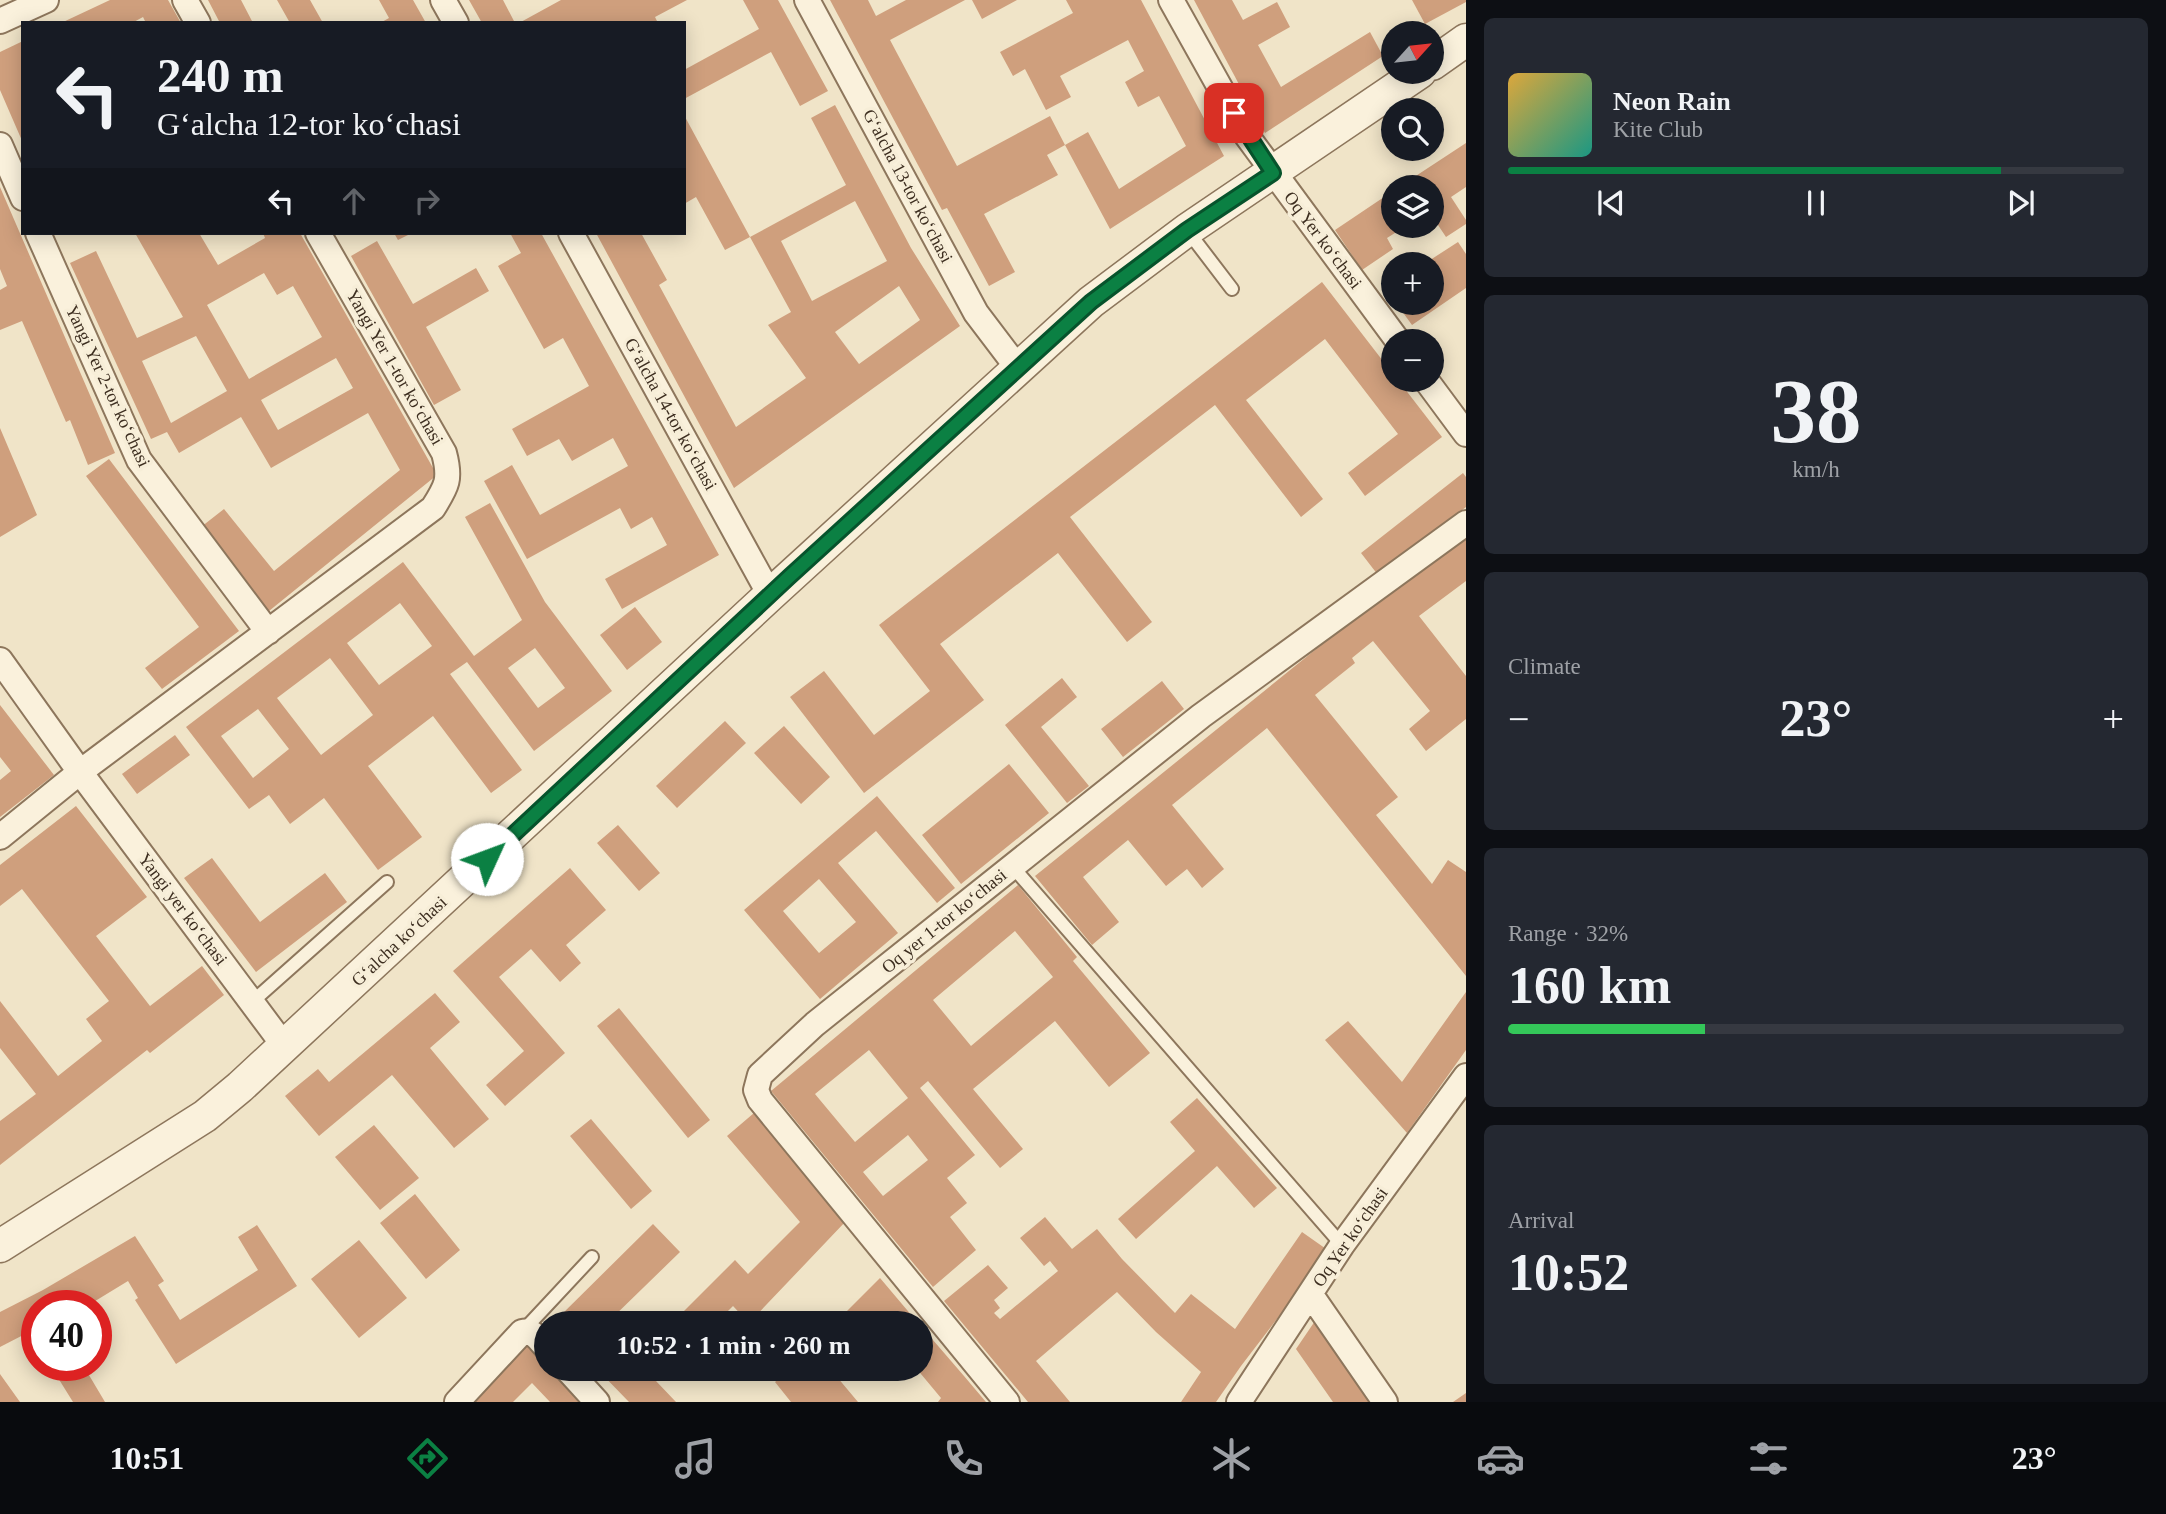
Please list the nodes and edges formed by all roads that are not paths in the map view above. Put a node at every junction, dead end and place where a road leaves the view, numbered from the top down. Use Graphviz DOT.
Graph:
graph roads {
  1 [pos="46,0"];
  2 [pos="185,0"];
  3 [pos="443,0"];
  4 [pos="807,0"];
  5 [pos="1171,0"];
  6 [pos="0,21"];
  7 [pos="197,21"];
  8 [pos="455,21"];
  9 [pos="1466,40"];
  10 [pos="1444,56"];
  11 [pos="1403,84"];
  12 [pos="0,145"];
  13 [pos="1273,173"];
  14 [pos="21,193"];
  15 [pos="1187,230"];
  16 [pos="39,235"];
  17 [pos="319,235"];
  18 [pos="572,235"];
  19 [pos="1231,289"];
  20 [pos="1389,329"];
  21 [pos="1017,367"];
  22 [pos="1435,392"];
  23 [pos="1466,434"];
  24 [pos="1466,523"];
  25 [pos="770,595"];
  26 [pos="268,632"];
  27 [pos="0,660"];
  28 [pos="79,772"];
  29 [pos="0,837"];
  30 [pos="1012,866"];
  31 [pos="387,882"];
  32 [pos="252,1002"];
  33 [pos="285,1047"];
  34 [pos="1466,1076"];
  35 [pos="1342,1245"];
  36 [pos="0,1246"];
  37 [pos="592,1257"];
  38 [pos="1311,1294"];
  39 [pos="522,1332"];
  40 [pos="534,1334"];
  41 [pos="578,1381"];
  42 [pos="457,1402"];
  43 [pos="597,1402"];
  44 [pos="1007,1402"];
  45 [pos="1239,1402"];
  46 [pos="1385,1402"];
  1 -- 6 [label="street"];
  2 -- 7 [label="street"];
  3 -- 8 [label="street"];
  4 -- 21 [label="street, Gʻalcha 13-tor koʻchasi"];
  5 -- 13 [label="street, Oq Yer koʻchasi"];
  9 -- 10 [label="street"];
  11 -- 13 [label="street, Gʻalcha koʻchasi"];
  12 -- 14 [label="street"];
  13 -- 15 [label="street, Gʻalcha koʻchasi"];
  13 -- 20 [label="street, Oq Yer koʻchasi"];
  15 -- 19 [label="lane"];
  15 -- 21 [label="street, Gʻalcha koʻchasi"];
  16 -- 26 [label="street, Yangi Yer 2-tor koʻchasi"];
  17 -- 26 [label="street, Yangi Yer 1-tor koʻchasi"];
  18 -- 25 [label="street, Gʻalcha 14-tor koʻchasi"];
  21 -- 25 [label="street, Gʻalcha koʻchasi"];
  22 -- 23 [label="street"];
  24 -- 30 [label="street, Oq yer 1-tor koʻchasi"];
  25 -- 33 [label="street, Gʻalcha koʻchasi"];
  26 -- 28 [label="street"];
  27 -- 28 [label="street, Yangi yer koʻchasi"];
  28 -- 29 [label="street"];
  28 -- 32 [label="street, Yangi yer koʻchasi"];
  30 -- 35 [label="lane"];
  30 -- 44 [label="street, Oq yer 1-tor koʻchasi"];
  31 -- 32 [label="lane"];
  32 -- 33 [label="street, Yangi yer koʻchasi"];
  33 -- 36 [label="street, Gʻalcha koʻchasi"];
  34 -- 35 [label="street, Oq Yer koʻchasi"];
  35 -- 38 [label="street, Oq Yer koʻchasi"];
  37 -- 39 [label="lane"];
  38 -- 45 [label="street, Oq Yer koʻchasi"];
  38 -- 46 [label="street"];
  39 -- 40 [label="street"];
  39 -- 42 [label="street"];
  41 -- 43 [label="street"];
}
